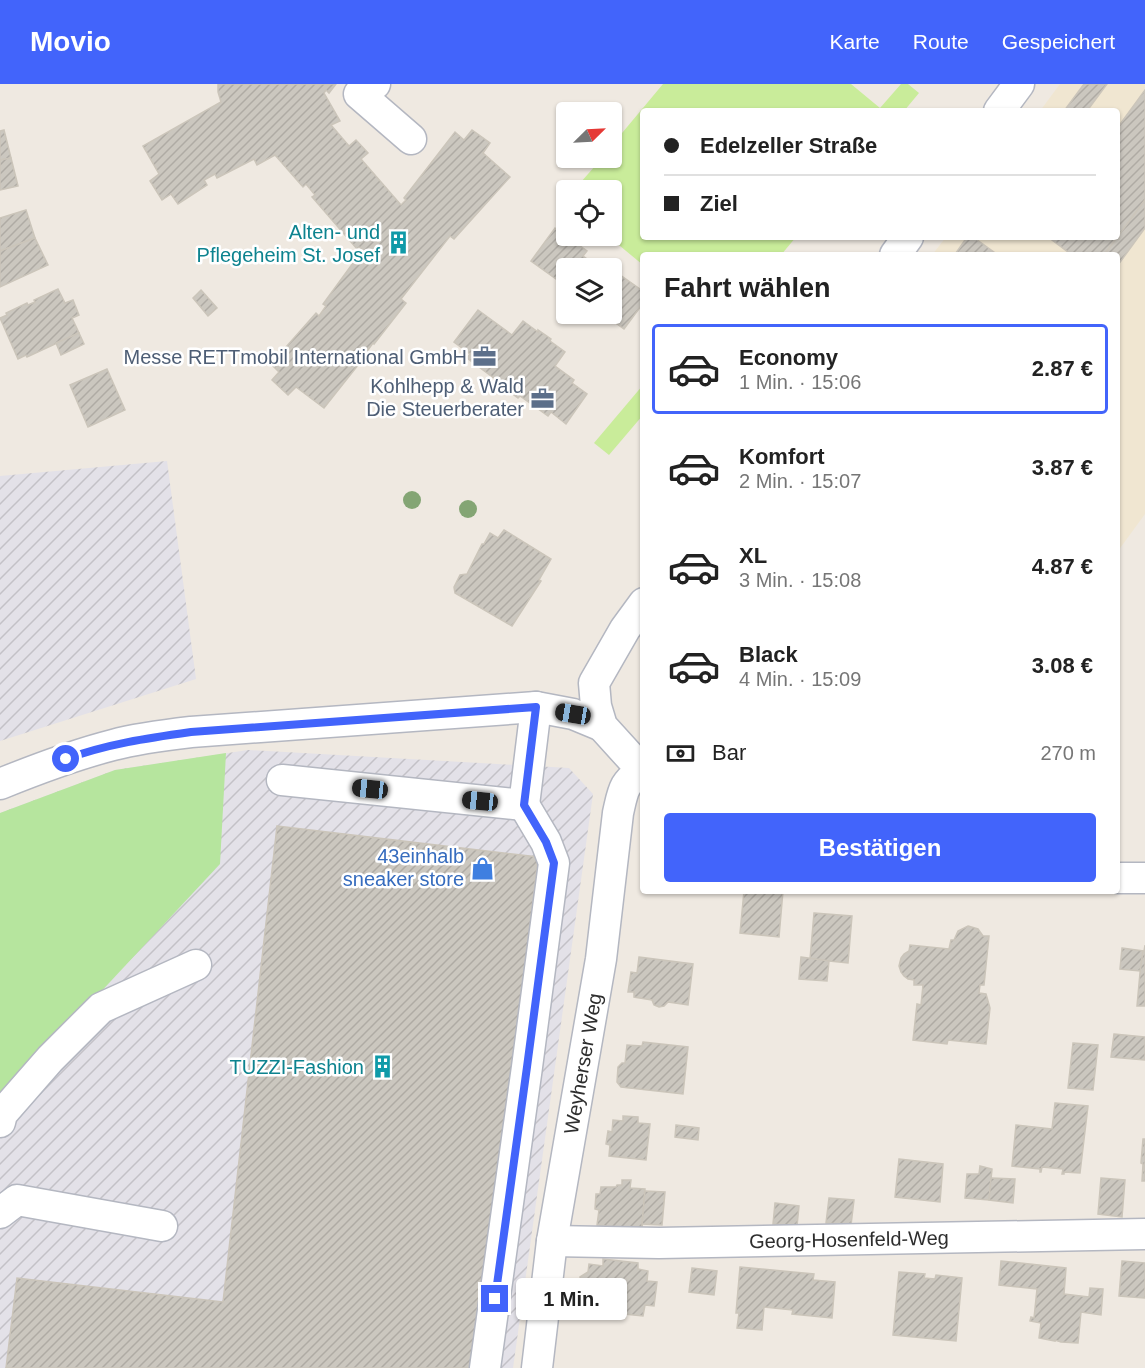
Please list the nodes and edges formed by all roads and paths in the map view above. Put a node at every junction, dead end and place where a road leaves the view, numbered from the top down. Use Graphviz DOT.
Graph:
graph roads {
  1 [pos="375,84"];
  2 [pos="411,140"];
  3 [pos="640,608"];
  4 [pos="536,707"];
  5 [pos="602,726"];
  6 [pos="640,767"];
  7 [pos="640,772"];
  8 [pos="282,780"];
  9 [pos="0,784"];
  10 [pos="524,805"];
  11 [pos="1120,878"];
  12 [pos="1145,878"];
  13 [pos="196,965"];
  14 [pos="0,1122"];
  15 [pos="0,1213"];
  16 [pos="162,1226"];
  17 [pos="1145,1234"];
  18 [pos="552,1241"];
  19 [pos="485,1368"];
  20 [pos="537,1368"];
  1 -- 2 [label="street"];
  3 -- 5 [label="street"];
  4 -- 5 [label="street"];
  4 -- 9 [label="street"];
  4 -- 10 [label="street"];
  5 -- 6 [label="street"];
  7 -- 18 [label="street, Weyherser Weg"];
  8 -- 10 [label="street"];
  10 -- 19 [label="street"];
  11 -- 12 [label="street"];
  13 -- 14 [label="street"];
  15 -- 16 [label="street"];
  17 -- 18 [label="street, Georg-Hosenfeld-Weg"];
  18 -- 20 [label="street, Weyherser Weg"];
}
